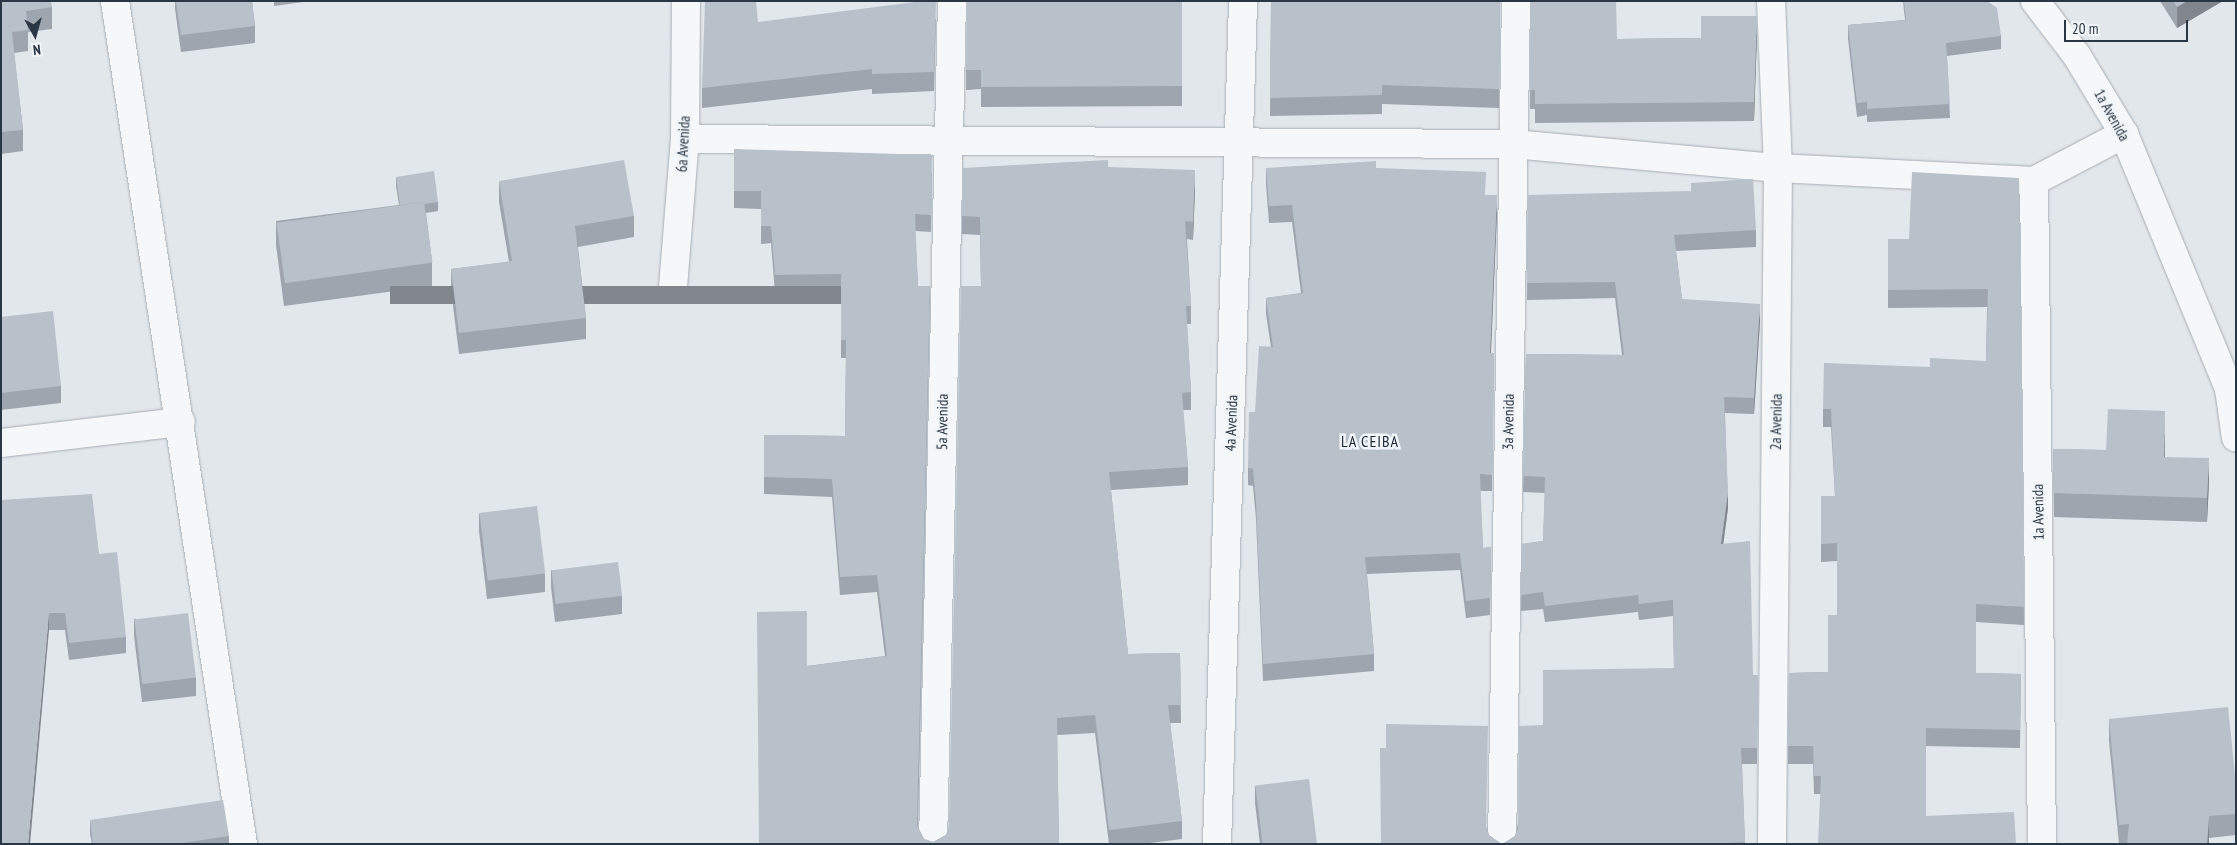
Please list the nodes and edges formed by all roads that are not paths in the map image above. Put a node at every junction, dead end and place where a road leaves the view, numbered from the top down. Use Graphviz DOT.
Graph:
graph roads {
  1 [pos="115,1"];
  2 [pos="686,1"];
  3 [pos="952,1"];
  4 [pos="1243,1"];
  5 [pos="1516,1"];
  6 [pos="1771,1"];
  7 [pos="2035,1"];
  8 [pos="2124,134"];
  9 [pos="684,139"];
  10 [pos="949,139"];
  11 [pos="1240,143"];
  12 [pos="1513,144"];
  13 [pos="1778,168"];
  14 [pos="2034,181"];
  15 [pos="673,288"];
  16 [pos="181,422"];
  17 [pos="2236,438"];
  18 [pos="1,443"];
  19 [pos="243,844"];
  20 [pos="932,844"];
  21 [pos="1217,844"];
  22 [pos="1502,844"];
  23 [pos="1772,844"];
  24 [pos="2042,844"];
  1 -- 16 [label="street"];
  2 -- 9 [label="street, 6a Avenida"];
  3 -- 10 [label="street, 5a Avenida"];
  4 -- 11 [label="street, 4a Avenida"];
  5 -- 12 [label="street, 3a Avenida"];
  6 -- 13 [label="street, 2a Avenida"];
  7 -- 8 [label="street, 1a Avenida"];
  8 -- 14 [label="street"];
  8 -- 17 [label="street, 1a Avenida"];
  9 -- 10 [label="street"];
  9 -- 15 [label="street, 6a Avenida"];
  10 -- 11 [label="street"];
  10 -- 20 [label="street, 5a Avenida"];
  11 -- 12 [label="street"];
  11 -- 21 [label="street, 4a Avenida"];
  12 -- 13 [label="street"];
  12 -- 22 [label="street, 3a Avenida"];
  13 -- 14 [label="street"];
  13 -- 23 [label="street, 2a Avenida"];
  14 -- 24 [label="street, 1a Avenida"];
  16 -- 18 [label="street"];
  16 -- 19 [label="street"];
}
